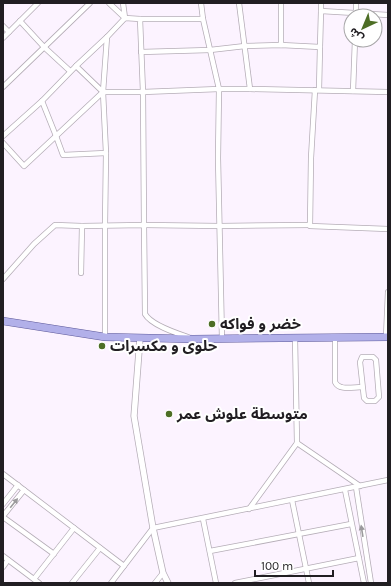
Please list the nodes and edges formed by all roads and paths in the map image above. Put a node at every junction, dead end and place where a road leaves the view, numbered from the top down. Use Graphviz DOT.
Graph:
graph roads {
  1 [pos="90,3"];
  2 [pos="109,3"];
  3 [pos="123,3"];
  4 [pos="201,3"];
  5 [pos="239,3"];
  6 [pos="282,3"];
  7 [pos="321,3"];
  8 [pos="36,4"];
  9 [pos="321,11"];
  10 [pos="343,13"];
  11 [pos="125,18"];
  12 [pos="203,19"];
  13 [pos="140,20"];
  14 [pos="20,21"];
  15 [pos="3,26"];
  16 [pos="9,32"];
  17 [pos="107,37"];
  18 [pos="3,38"];
  19 [pos="281,45"];
  20 [pos="245,46"];
  21 [pos="44,47"];
  22 [pos="320,47"];
  23 [pos="355,48"];
  24 [pos="210,50"];
  25 [pos="141,52"];
  26 [pos="76,66"];
  27 [pos="70,71"];
  28 [pos="3,87"];
  29 [pos="219,89"];
  30 [pos="250,89"];
  31 [pos="317,90"];
  32 [pos="353,91"];
  33 [pos="103,92"];
  34 [pos="142,92"];
  35 [pos="388,92"];
  36 [pos="42,101"];
  37 [pos="3,136"];
  38 [pos="56,136"];
  39 [pos="3,143"];
  40 [pos="106,153"];
  41 [pos="105,225"];
  42 [pos="144,225"];
  43 [pos="310,225"];
  44 [pos="82,226"];
  45 [pos="220,226"];
  46 [pos="388,229"];
  47 [pos="81,273"];
  48 [pos="3,279"];
  49 [pos="388,292"];
  50 [pos="3,321"];
  51 [pos="105,337"];
  52 [pos="387,337"];
  53 [pos="140,338"];
  54 [pos="295,338"];
  55 [pos="335,338"];
  56 [pos="193,339"];
  57 [pos="222,339"];
  58 [pos="362,387"];
  59 [pos="297,443"];
  60 [pos="3,474"];
  61 [pos="388,480"];
  62 [pos="18,485"];
  63 [pos="358,487"];
  64 [pos="24,490"];
  65 [pos="345,490"];
  66 [pos="292,500"];
  67 [pos="3,504"];
  68 [pos="249,509"];
  69 [pos="3,516"];
  70 [pos="203,518"];
  71 [pos="351,524"];
  72 [pos="74,528"];
  73 [pos="154,528"];
  74 [pos="300,533"];
  75 [pos="100,548"];
  76 [pos="210,551"];
  77 [pos="54,554"];
  78 [pos="3,556"];
  79 [pos="359,558"];
  80 [pos="8,560"];
  81 [pos="124,566"];
  82 [pos="3,567"];
  83 [pos="306,567"];
  84 [pos="163,573"];
  85 [pos="34,579"];
  86 [pos="39,583"];
  87 [pos="72,583"];
  88 [pos="111,583"];
  89 [pos="155,583"];
  90 [pos="168,583"];
  91 [pos="216,583"];
  92 [pos="235,583"];
  93 [pos="309,583"];
  94 [pos="364,583"];
  95 [pos="371,583"];
  1 -- 21 [label="street"];
  2 -- 11 [label="street"];
  3 -- 11 [label="street"];
  4 -- 12 [label="street"];
  5 -- 20 [label="street"];
  6 -- 19 [label="street"];
  7 -- 9 [label="street"];
  8 -- 14 [label="street"];
  9 -- 10 [label="street"];
  9 -- 22 [label="street"];
  11 -- 13 [label="street"];
  11 -- 17 [label="street"];
  12 -- 13 [label="street"];
  12 -- 24 [label="street"];
  13 -- 25 [label="street"];
  14 -- 16 [label="street"];
  14 -- 21 [label="street"];
  15 -- 16 [label="street"];
  16 -- 18 [label="street"];
  17 -- 26 [label="street"];
  17 -- 33 [label="street"];
  19 -- 20 [label="street"];
  19 -- 22 [label="street"];
  20 -- 24 [label="street"];
  20 -- 30 [label="street"];
  21 -- 27 [label="street"];
  21 -- 28 [label="street"];
  22 -- 31 [label="street"];
  23 -- 32 [label="street"];
  24 -- 25 [label="street"];
  24 -- 29 [label="street"];
  25 -- 34 [label="street"];
  26 -- 27 [label="street"];
  26 -- 33 [label="street"];
  27 -- 36 [label="street"];
  29 -- 30 [label="street"];
  29 -- 34 [label="street"];
  29 -- 45 [label="street"];
  30 -- 31 [label="street"];
  31 -- 32 [label="street"];
  31 -- 43 [label="street"];
  32 -- 35 [label="street"];
  33 -- 34 [label="street"];
  33 -- 38 [label="street"];
  33 -- 40 [label="street"];
  34 -- 42 [label="street"];
  36 -- 37 [label="street"];
  36 -- 38 [label="street"];
  38 -- 39 [label="street"];
  38 -- 40 [label="street"];
  40 -- 41 [label="street"];
  41 -- 42 [label="street"];
  41 -- 44 [label="street"];
  41 -- 51 [label="street"];
  42 -- 45 [label="street"];
  42 -- 56 [label="street"];
  43 -- 45 [label="street"];
  43 -- 46 [label="street"];
  44 -- 47 [label="street"];
  44 -- 48 [label="street"];
  45 -- 57 [label="street"];
  49 -- 52 [label="street"];
  50 -- 51 [label="main road"];
  51 -- 53 [label="main road"];
  52 -- 55 [label="main road"];
  53 -- 56 [label="main road"];
  53 -- 73 [label="street"];
  54 -- 55 [label="main road"];
  54 -- 57 [label="main road"];
  54 -- 59 [label="street"];
  55 -- 58 [label="street"];
  56 -- 57 [label="main road"];
  58 -- 58 [label="street"];
  59 -- 63 [label="street"];
  59 -- 68 [label="street"];
  60 -- 62 [label="street"];
  61 -- 63 [label="street"];
  62 -- 64 [label="street"];
  62 -- 67 [label="street"];
  63 -- 65 [label="street"];
  95 -- 63 [label="street, one-way"];
  69 -- 64 [label="street, one-way"];
  64 -- 72 [label="street"];
  65 -- 66 [label="street"];
  65 -- 71 [label="street"];
  66 -- 68 [label="street"];
  66 -- 74 [label="street"];
  68 -- 70 [label="street"];
  69 -- 77 [label="street"];
  70 -- 73 [label="street"];
  70 -- 76 [label="street"];
  71 -- 74 [label="street"];
  71 -- 79 [label="street"];
  72 -- 75 [label="street"];
  72 -- 77 [label="street"];
  73 -- 81 [label="street"];
  73 -- 84 [label="street"];
  74 -- 76 [label="street"];
  74 -- 83 [label="street"];
  75 -- 81 [label="street"];
  75 -- 87 [label="street"];
  76 -- 91 [label="street"];
  77 -- 85 [label="street"];
  78 -- 80 [label="street"];
  79 -- 83 [label="street"];
  79 -- 94 [label="street"];
  80 -- 82 [label="street"];
  80 -- 85 [label="street"];
  81 -- 88 [label="street"];
  83 -- 92 [label="street"];
  83 -- 93 [label="street"];
  84 -- 89 [label="street"];
  84 -- 90 [label="street"];
  85 -- 86 [label="street"];
}
